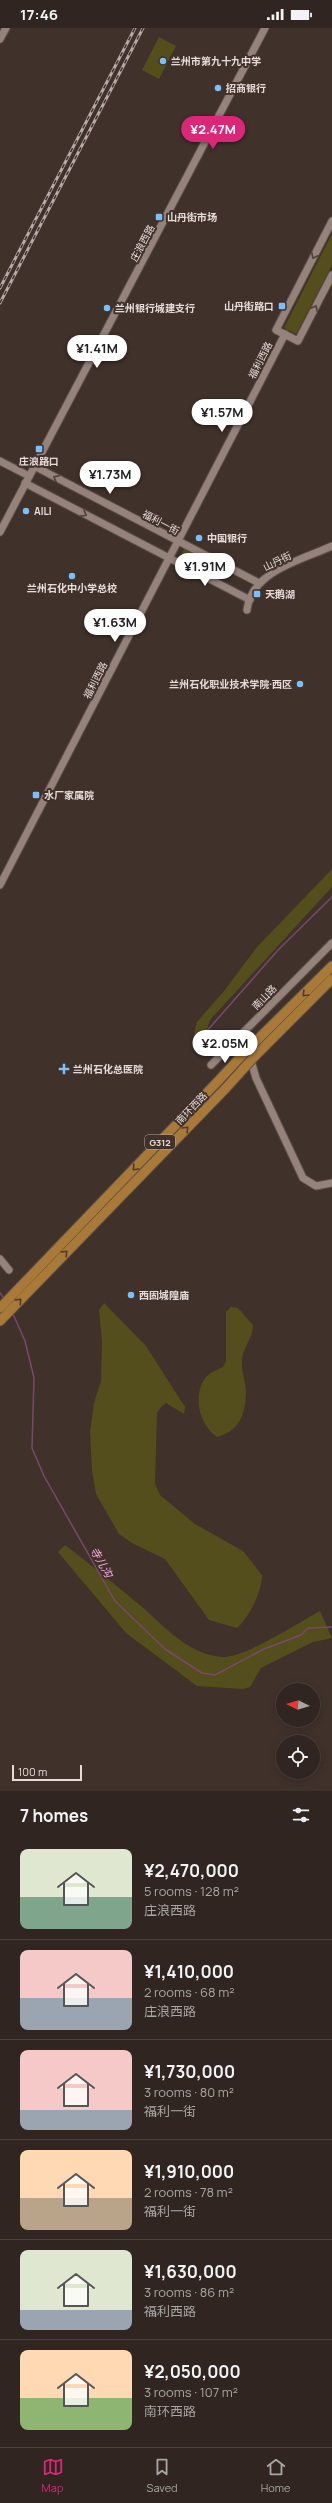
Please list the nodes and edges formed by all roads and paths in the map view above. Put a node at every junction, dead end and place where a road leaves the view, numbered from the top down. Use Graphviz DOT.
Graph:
graph roads {
  1 [pos="6,28"];
  2 [pos="265,28"];
  3 [pos="0,39"];
  4 [pos="332,222"];
  5 [pos="332,275"];
  6 [pos="285,334"];
  7 [pos="0,461"];
  8 [pos="34,466"];
  9 [pos="29,476"];
  10 [pos="25,483"];
  11 [pos="0,532"];
  12 [pos="177,542"];
  13 [pos="332,546"];
  14 [pos="169,558"];
  15 [pos="259,583"];
  16 [pos="250,600"];
  17 [pos="247,610"];
  18 [pos="0,885"];
  19 [pos="332,943"];
  20 [pos="332,966"];
  21 [pos="332,979"];
  22 [pos="228,1048"];
  23 [pos="211,1066"];
  24 [pos="332,1183"];
  25 [pos="0,1259"];
  26 [pos="9,1270"];
  27 [pos="36,1278"];
  28 [pos="0,1308"];
  29 [pos="0,1321"];
  1 -- 3 [label="street"];
  2 -- 8 [label="street, 庄浪西路"];
  4 -- 6 [label="street, 福利西路, one-way"];
  6 -- 5 [label="street, one-way"];
  6 -- 12 [label="street, 福利西路"];
  7 -- 9 [label="street"];
  8 -- 9 [label="street, 庄浪西路"];
  12 -- 8 [label="street, 福利一街, one-way"];
  9 -- 10 [label="street, 庄浪西路"];
  10 -- 11 [label="street"];
  10 -- 14 [label="street, one-way"];
  12 -- 14 [label="street, 福利西路"];
  12 -- 15 [label="street, 福利一街"];
  13 -- 15 [label="street, 山丹街"];
  14 -- 16 [label="street"];
  14 -- 18 [label="street, 福利西路"];
  15 -- 16 [label="street, 山丹街"];
  16 -- 17 [label="street, 山丹街"];
  19 -- 22 [label="street, 南山路"];
  20 -- 27 [label="highway, 南环西路 / G312, one-way, bridge"];
  27 -- 21 [label="highway, 南环西路 / G312, one-way, bridge"];
  22 -- 23 [label="street, 南山路"];
  22 -- 24 [label="street"];
  25 -- 26 [label="street"];
  27 -- 28 [label="highway, 南环西路 / G312"];
  29 -- 27 [label="highway, 南环西路 / G312, one-way"];
}
